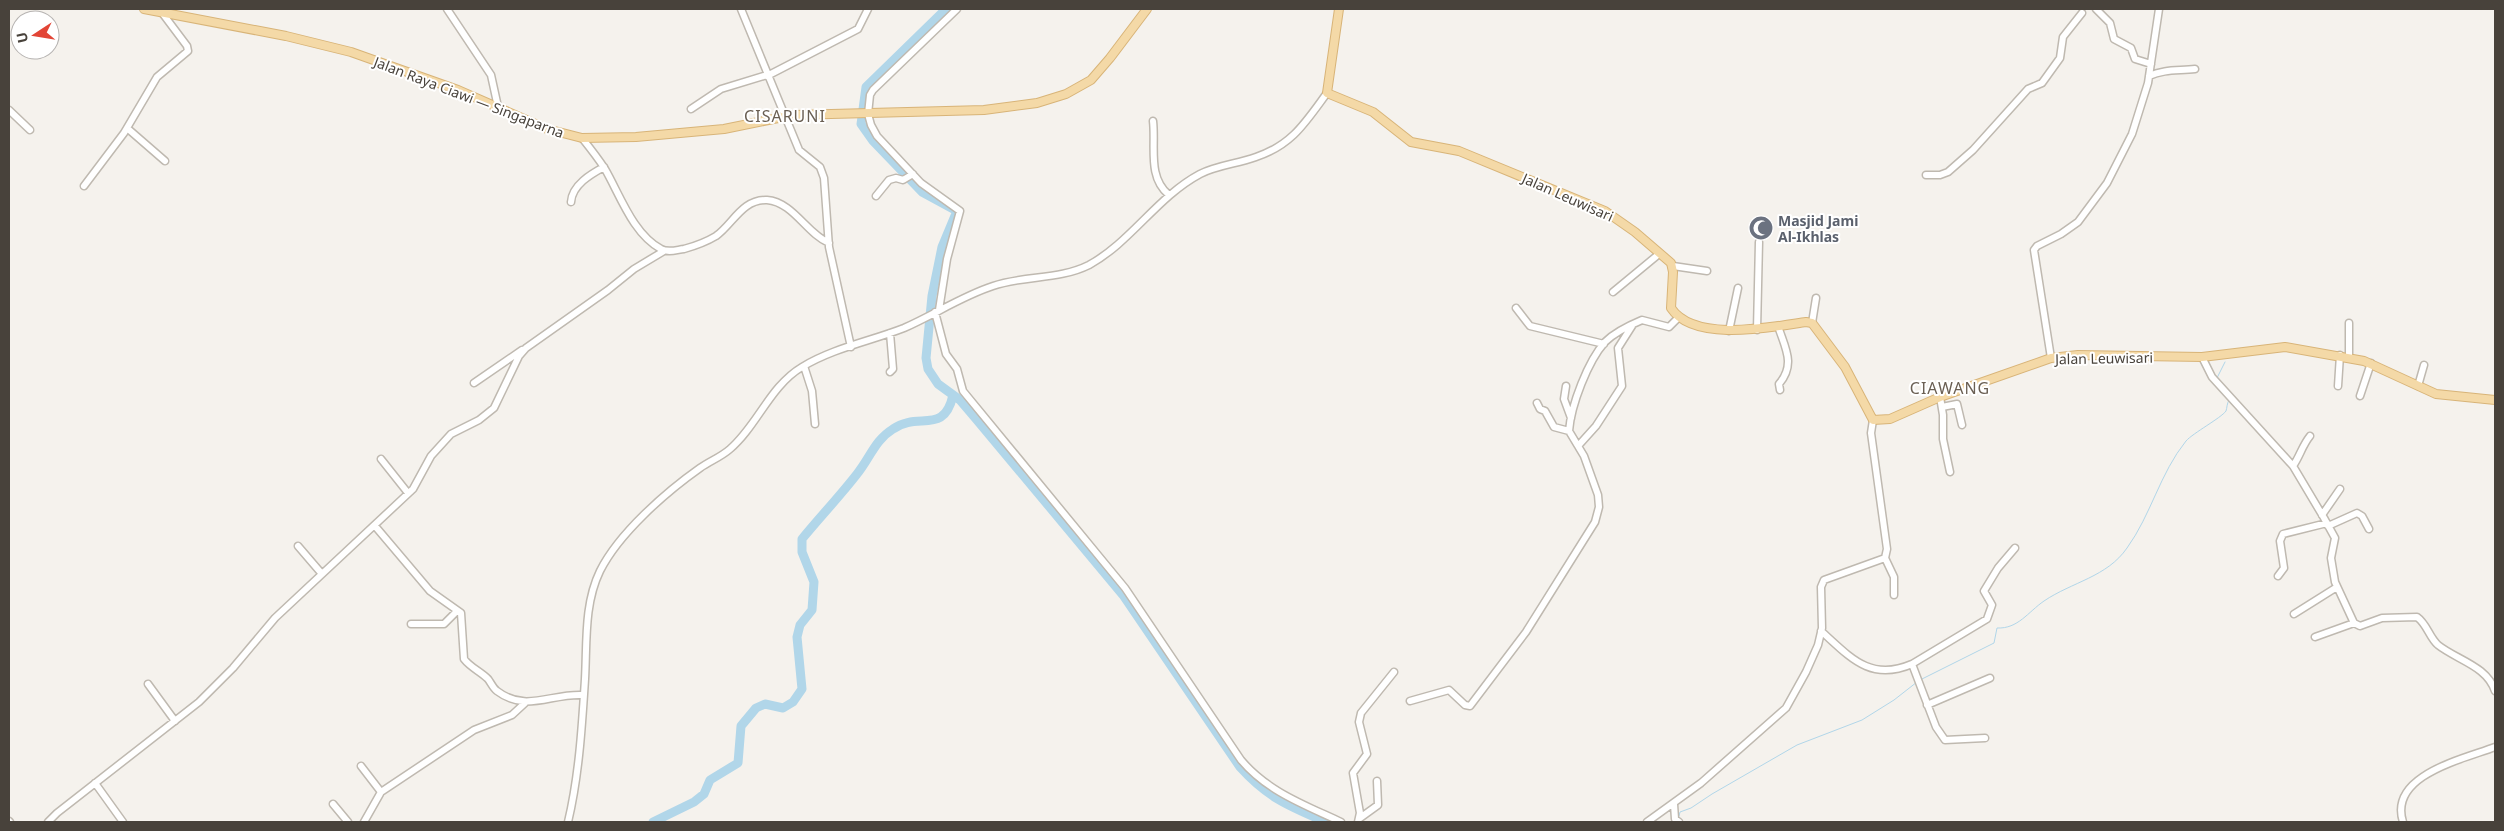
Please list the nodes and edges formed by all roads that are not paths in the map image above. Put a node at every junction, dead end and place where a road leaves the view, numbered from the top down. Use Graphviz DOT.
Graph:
graph roads {
  1 [pos="144,9"];
  2 [pos="447,9"];
  3 [pos="740,9"];
  4 [pos="868,9"];
  5 [pos="957,9"];
  6 [pos="1146,9"];
  7 [pos="1340,9"];
  8 [pos="2096,9"];
  9 [pos="2159,9"];
  10 [pos="2083,10"];
  11 [pos="163,14"];
  12 [pos="2151,64"];
  13 [pos="2195,69"];
  14 [pos="767,75"];
  15 [pos="2149,76"];
  16 [pos="1327,94"];
  17 [pos="498,108"];
  18 [pos="691,109"];
  19 [pos="9,110"];
  20 [pos="863,114"];
  21 [pos="784,117"];
  22 [pos="1153,121"];
  23 [pos="127,128"];
  24 [pos="30,130"];
  25 [pos="582,138"];
  26 [pos="165,161"];
  27 [pos="604,167"];
  28 [pos="909,176"];
  29 [pos="1926,176"];
  30 [pos="84,186"];
  31 [pos="1169,195"];
  32 [pos="876,196"];
  33 [pos="572,202"];
  34 [pos="1759,242"];
  35 [pos="829,243"];
  36 [pos="664,251"];
  37 [pos="1660,254"];
  38 [pos="1673,266"];
  39 [pos="1707,271"];
  40 [pos="1738,288"];
  41 [pos="1614,292"];
  42 [pos="1816,298"];
  43 [pos="1516,308"];
  44 [pos="936,312"];
  45 [pos="1679,317"];
  46 [pos="2349,323"];
  47 [pos="1812,324"];
  48 [pos="1632,326"];
  49 [pos="1778,326"];
  50 [pos="1729,330"];
  51 [pos="1757,330"];
  52 [pos="890,333"];
  53 [pos="1604,344"];
  54 [pos="851,347"];
  55 [pos="526,348"];
  56 [pos="2340,355"];
  57 [pos="2202,357"];
  58 [pos="2349,357"];
  59 [pos="2050,358"];
  60 [pos="2370,363"];
  61 [pos="2424,365"];
  62 [pos="804,366"];
  63 [pos="890,372"];
  64 [pos="474,383"];
  65 [pos="1566,386"];
  66 [pos="2338,386"];
  67 [pos="2418,386"];
  68 [pos="1780,390"];
  69 [pos="2360,396"];
  70 [pos="1940,397"];
  71 [pos="2495,400"];
  72 [pos="1537,404"];
  73 [pos="1942,407"];
  74 [pos="1571,419"];
  75 [pos="1873,420"];
  76 [pos="815,424"];
  77 [pos="1962,425"];
  78 [pos="1568,431"];
  79 [pos="2310,436"];
  80 [pos="1578,446"];
  81 [pos="381,459"];
  82 [pos="2293,466"];
  83 [pos="1950,472"];
  84 [pos="2340,489"];
  85 [pos="408,493"];
  86 [pos="2322,515"];
  87 [pos="2327,524"];
  88 [pos="375,526"];
  89 [pos="2369,529"];
  90 [pos="298,546"];
  91 [pos="2015,548"];
  92 [pos="1885,558"];
  93 [pos="322,574"];
  94 [pos="2278,576"];
  95 [pos="2337,587"];
  96 [pos="1894,595"];
  97 [pos="457,611"];
  98 [pos="2294,614"];
  99 [pos="2354,623"];
  100 [pos="411,624"];
  101 [pos="1821,631"];
  102 [pos="2315,637"];
  103 [pos="1912,664"];
  104 [pos="1394,672"];
  105 [pos="1990,678"];
  106 [pos="148,684"];
  107 [pos="2495,691"];
  108 [pos="583,695"];
  109 [pos="1410,702"];
  110 [pos="525,703"];
  111 [pos="1927,705"];
  112 [pos="175,721"];
  113 [pos="1985,738"];
  114 [pos="2495,747"];
  115 [pos="361,766"];
  116 [pos="1377,781"];
  117 [pos="95,783"];
  118 [pos="381,792"];
  119 [pos="333,804"];
  120 [pos="1674,804"];
  121 [pos="1359,820"];
  122 [pos="48,822"];
  123 [pos="123,822"];
  124 [pos="348,822"];
  125 [pos="364,822"];
  126 [pos="568,822"];
  127 [pos="1341,822"];
  128 [pos="1647,822"];
  129 [pos="1679,822"];
  130 [pos="2403,822"];
  1 -- 11 [label="main road, Jalan Raya Ciawi — Singaparna"];
  2 -- 17 [label="street"];
  3 -- 14 [label="street"];
  4 -- 14 [label="street"];
  5 -- 20 [label="street"];
  6 -- 20 [label="main road, Jalan Raya Ciawi — Singaparna"];
  7 -- 16 [label="main road"];
  8 -- 12 [label="street"];
  9 -- 12 [label="street"];
  10 -- 29 [label="street"];
  11 -- 17 [label="main road, Jalan Raya Ciawi — Singaparna"];
  11 -- 23 [label="street"];
  12 -- 15 [label="street"];
  13 -- 15 [label="street"];
  14 -- 18 [label="street"];
  14 -- 21 [label="street"];
  15 -- 59 [label="street"];
  16 -- 31 [label="street"];
  16 -- 37 [label="main road, Jalan Leuwisari"];
  17 -- 25 [label="main road, Jalan Raya Ciawi — Singaparna"];
  19 -- 24 [label="street"];
  20 -- 21 [label="main road, Jalan Raya Ciawi — Singaparna"];
  20 -- 28 [label="street"];
  21 -- 25 [label="main road, Jalan Raya Ciawi — Singaparna"];
  21 -- 35 [label="street"];
  22 -- 31 [label="street"];
  23 -- 26 [label="street"];
  23 -- 30 [label="street"];
  25 -- 27 [label="street"];
  27 -- 33 [label="street"];
  27 -- 36 [label="street"];
  28 -- 32 [label="street"];
  28 -- 44 [label="street"];
  31 -- 44 [label="street"];
  34 -- 51 [label="street"];
  35 -- 36 [label="street"];
  35 -- 54 [label="street"];
  36 -- 55 [label="street"];
  37 -- 38 [label="main road, Jalan Leuwisari"];
  37 -- 41 [label="street"];
  38 -- 39 [label="street"];
  38 -- 45 [label="main road"];
  40 -- 50 [label="street"];
  42 -- 47 [label="street"];
  43 -- 53 [label="street"];
  44 -- 52 [label="street"];
  44 -- 127 [label="street"];
  45 -- 48 [label="street"];
  45 -- 50 [label="main road"];
  46 -- 58 [label="street"];
  47 -- 49 [label="main road"];
  47 -- 75 [label="main road"];
  48 -- 53 [label="street"];
  48 -- 80 [label="street"];
  49 -- 51 [label="main road"];
  49 -- 68 [label="street"];
  50 -- 51 [label="main road"];
  52 -- 54 [label="street"];
  52 -- 63 [label="street"];
  53 -- 74 [label="street"];
  54 -- 62 [label="street"];
  55 -- 64 [label="street"];
  55 -- 85 [label="street"];
  56 -- 57 [label="main road, Jalan Leuwisari"];
  56 -- 58 [label="main road, Jalan Leuwisari"];
  56 -- 66 [label="street"];
  57 -- 59 [label="main road, Jalan Leuwisari"];
  57 -- 82 [label="street"];
  58 -- 60 [label="main road, Jalan Leuwisari"];
  59 -- 70 [label="main road, Jalan Leuwisari"];
  60 -- 67 [label="main road, Jalan Leuwisari"];
  60 -- 69 [label="street"];
  61 -- 67 [label="street"];
  62 -- 76 [label="street"];
  62 -- 108 [label="street"];
  65 -- 74 [label="street"];
  67 -- 71 [label="main road, Jalan Leuwisari"];
  70 -- 73 [label="street"];
  70 -- 75 [label="main road, Jalan Leuwisari"];
  72 -- 78 [label="street"];
  73 -- 77 [label="street"];
  73 -- 83 [label="street"];
  74 -- 78 [label="street"];
  75 -- 92 [label="street"];
  78 -- 80 [label="street"];
  79 -- 82 [label="street"];
  80 -- 109 [label="street"];
  81 -- 85 [label="street"];
  82 -- 86 [label="street"];
  84 -- 86 [label="street"];
  85 -- 88 [label="street"];
  86 -- 87 [label="street"];
  87 -- 89 [label="street"];
  87 -- 94 [label="street"];
  87 -- 95 [label="street"];
  88 -- 93 [label="street"];
  88 -- 97 [label="street"];
  90 -- 93 [label="street"];
  91 -- 103 [label="street"];
  92 -- 96 [label="street"];
  92 -- 101 [label="street"];
  93 -- 112 [label="street"];
  95 -- 98 [label="street"];
  95 -- 99 [label="street"];
  97 -- 100 [label="street"];
  97 -- 110 [label="street"];
  99 -- 102 [label="street"];
  99 -- 107 [label="street"];
  101 -- 103 [label="street"];
  101 -- 120 [label="street"];
  103 -- 111 [label="street"];
  104 -- 121 [label="street"];
  105 -- 111 [label="street"];
  106 -- 112 [label="street"];
  108 -- 110 [label="street"];
  108 -- 126 [label="street"];
  110 -- 118 [label="street"];
  111 -- 113 [label="street"];
  112 -- 117 [label="street"];
  114 -- 130 [label="street"];
  115 -- 118 [label="street"];
  116 -- 121 [label="street"];
  117 -- 122 [label="street"];
  117 -- 123 [label="street"];
  118 -- 125 [label="street"];
  119 -- 124 [label="street"];
  120 -- 128 [label="street"];
  120 -- 129 [label="street"];
}
